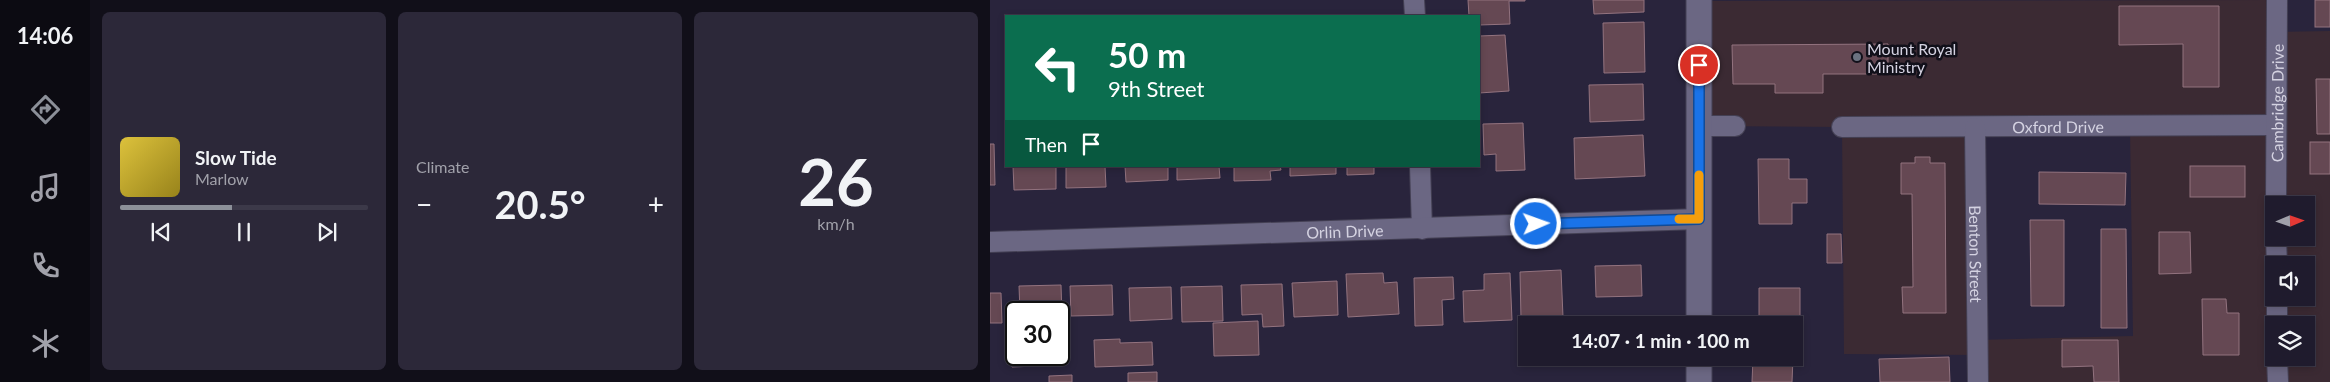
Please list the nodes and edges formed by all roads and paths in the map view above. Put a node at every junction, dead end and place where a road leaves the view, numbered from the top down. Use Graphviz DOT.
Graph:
graph roads {
  1 [pos="1414,0"];
  2 [pos="1699,0"];
  3 [pos="2277,0"];
  4 [pos="1415,15"];
  5 [pos="2276,125"];
  6 [pos="1700,126"];
  7 [pos="1735,126"];
  8 [pos="1842,126"];
  9 [pos="1975,128"];
  10 [pos="1420,167"];
  11 [pos="2276,196"];
  12 [pos="1699,219"];
  13 [pos="1422,228"];
  14 [pos="990,242"];
  15 [pos="1699,316"];
  16 [pos="1699,366"];
  17 [pos="2277,366"];
  18 [pos="1699,382"];
  19 [pos="1978,382"];
  20 [pos="2278,382"];
  1 -- 4 [label="street"];
  2 -- 6 [label="street"];
  3 -- 5 [label="street, Cambridge Drive"];
  5 -- 9 [label="street, Oxford Drive"];
  5 -- 11 [label="street, Cambridge Drive"];
  6 -- 7 [label="street"];
  6 -- 12 [label="street"];
  8 -- 9 [label="street, Oxford Drive"];
  9 -- 19 [label="street, Benton Street"];
  10 -- 13 [label="street"];
  12 -- 13 [label="street, Orlin Drive"];
  12 -- 15 [label="street"];
  13 -- 14 [label="street, Orlin Drive"];
  16 -- 18 [label="street"];
  17 -- 20 [label="street"];
}
